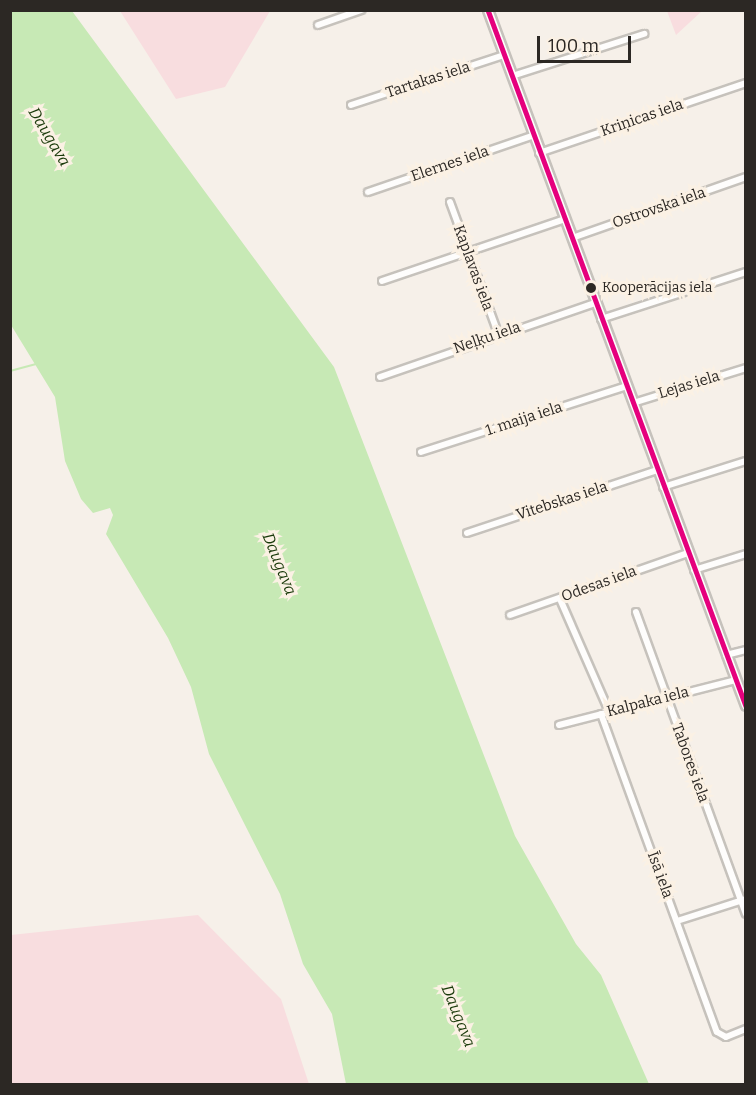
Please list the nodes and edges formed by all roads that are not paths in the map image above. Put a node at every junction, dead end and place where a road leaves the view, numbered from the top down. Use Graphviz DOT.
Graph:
graph roads {
  1 [pos="361,10"];
  2 [pos="488,10"];
  3 [pos="318,25"];
  4 [pos="644,34"];
  5 [pos="504,55"];
  6 [pos="512,76"];
  7 [pos="746,83"];
  8 [pos="351,105"];
  9 [pos="532,136"];
  10 [pos="539,153"];
  11 [pos="746,177"];
  12 [pos="368,192"];
  13 [pos="450,202"];
  14 [pos="565,219"];
  15 [pos="572,238"];
  16 [pos="466,253"];
  17 [pos="746,272"];
  18 [pos="382,281"];
  19 [pos="595,303"];
  20 [pos="601,320"];
  21 [pos="498,333"];
  22 [pos="746,368"];
  23 [pos="380,376"];
  24 [pos="627,386"];
  25 [pos="633,403"];
  26 [pos="421,452"];
  27 [pos="746,461"];
  28 [pos="657,470"];
  29 [pos="663,487"];
  30 [pos="466,533"];
  31 [pos="688,553"];
  32 [pos="746,554"];
  33 [pos="694,570"];
  34 [pos="560,598"];
  35 [pos="636,612"];
  36 [pos="510,615"];
  37 [pos="746,650"];
  38 [pos="726,655"];
  39 [pos="736,680"];
  40 [pos="666,697"];
  41 [pos="746,705"];
  42 [pos="609,711"];
  43 [pos="601,714"];
  44 [pos="560,725"];
  45 [pos="743,899"];
  46 [pos="746,914"];
  47 [pos="677,921"];
  48 [pos="746,1029"];
  1 -- 3 [label="street"];
  2 -- 5 [label="street"];
  4 -- 6 [label="street"];
  5 -- 6 [label="street"];
  5 -- 8 [label="street, Tartakas iela"];
  6 -- 9 [label="street"];
  7 -- 10 [label="street, Kriņicas iela"];
  9 -- 10 [label="street"];
  9 -- 12 [label="street, Elernes iela"];
  10 -- 14 [label="street"];
  11 -- 15 [label="street, Ostrovska iela"];
  13 -- 16 [label="street, Kaplavas iela"];
  14 -- 15 [label="street"];
  14 -- 16 [label="street"];
  15 -- 19 [label="street"];
  16 -- 18 [label="street"];
  16 -- 21 [label="street, Kaplavas iela"];
  17 -- 20 [label="street"];
  19 -- 20 [label="street"];
  19 -- 21 [label="street, Neļķu iela"];
  20 -- 24 [label="street"];
  21 -- 23 [label="street, Neļķu iela"];
  22 -- 25 [label="street, Lejas iela"];
  24 -- 25 [label="street"];
  24 -- 26 [label="street, 1. maija iela"];
  25 -- 28 [label="street"];
  27 -- 29 [label="street"];
  28 -- 29 [label="street"];
  28 -- 30 [label="street, Vitebskas iela"];
  29 -- 31 [label="street"];
  31 -- 33 [label="street"];
  31 -- 34 [label="street, Odesas iela"];
  32 -- 33 [label="street"];
  33 -- 38 [label="street"];
  34 -- 36 [label="street, Odesas iela"];
  34 -- 42 [label="street"];
  35 -- 40 [label="street, Tabores iela"];
  37 -- 38 [label="street"];
  38 -- 39 [label="street"];
  39 -- 40 [label="street, Kalpaka iela"];
  39 -- 41 [label="street"];
  40 -- 42 [label="street, Kalpaka iela"];
  40 -- 45 [label="street, Tabores iela"];
  42 -- 43 [label="street, Kalpaka iela"];
  43 -- 44 [label="street, Kalpaka iela"];
  43 -- 47 [label="street, Īsā iela"];
  45 -- 46 [label="street, Tabores iela"];
  45 -- 47 [label="street"];
  47 -- 48 [label="street, Īsā iela"];
}
